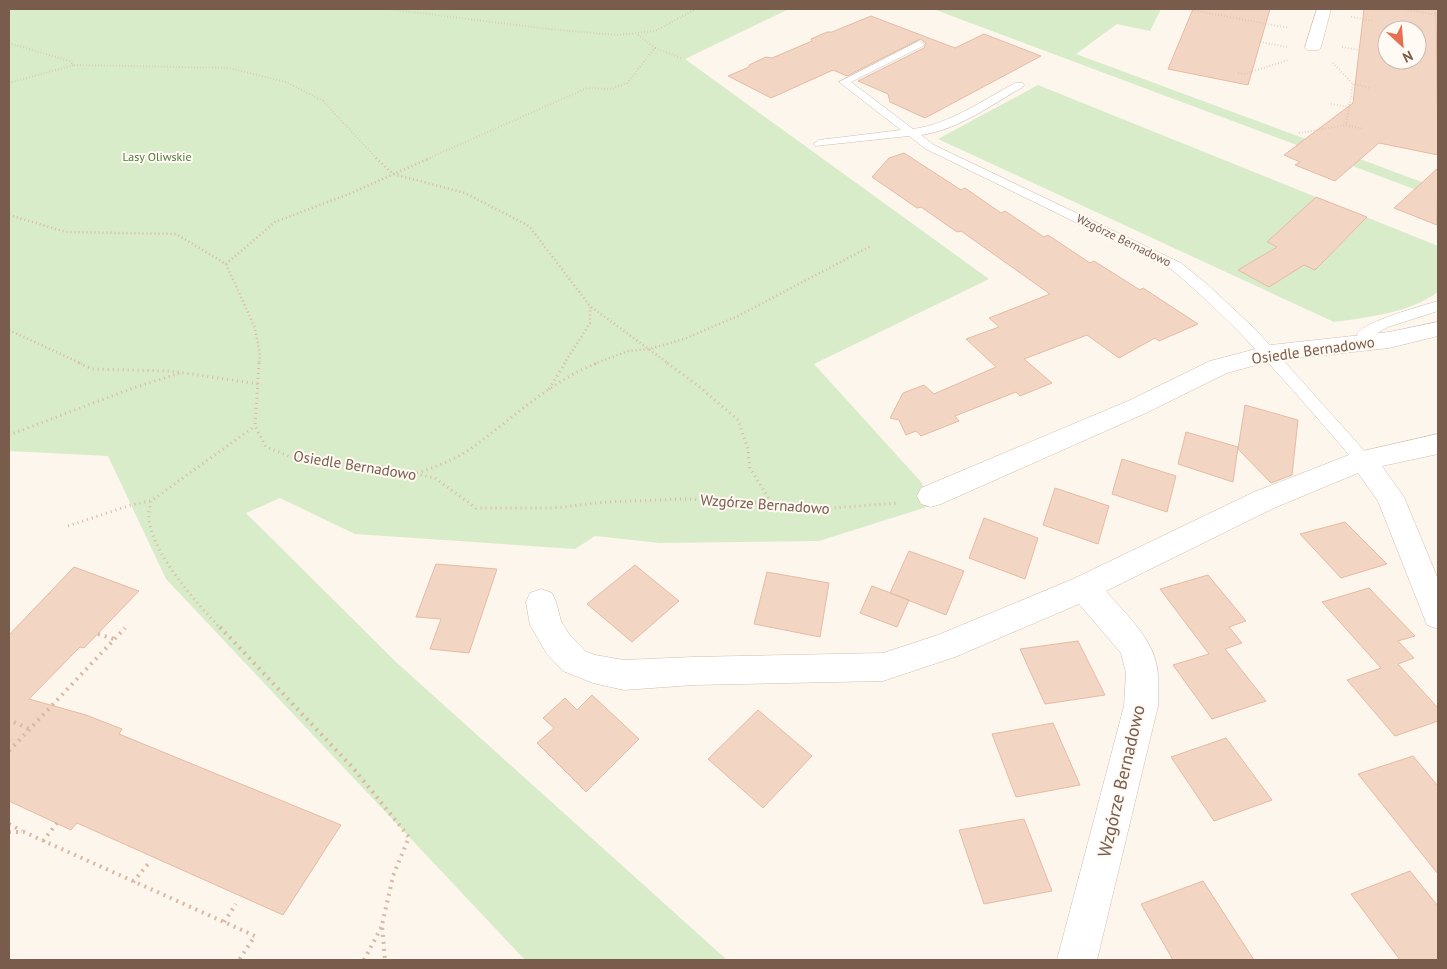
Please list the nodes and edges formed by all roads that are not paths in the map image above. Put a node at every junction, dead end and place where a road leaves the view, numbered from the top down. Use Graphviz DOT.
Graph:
graph roads {
  1 [pos="1324,9"];
  2 [pos="1315,40"];
  3 [pos="919,44"];
  4 [pos="1019,85"];
  5 [pos="912,134"];
  6 [pos="819,144"];
  7 [pos="1438,306"];
  8 [pos="1438,329"];
  9 [pos="1368,342"];
  10 [pos="1271,353"];
  11 [pos="1438,444"];
  12 [pos="1363,460"];
  13 [pos="931,496"];
  14 [pos="1084,588"];
  15 [pos="541,602"];
  16 [pos="1438,616"];
  17 [pos="1077,960"];
  1 -- 2 [label="street"];
  3 -- 5 [label="lane, Wzgórze Bernadowo"];
  4 -- 5 [label="lane"];
  5 -- 6 [label="lane"];
  5 -- 10 [label="lane, Wzgórze Bernadowo"];
  7 -- 9 [label="lane"];
  8 -- 9 [label="street, Osiedle Bernadowo"];
  9 -- 10 [label="street, Osiedle Bernadowo"];
  10 -- 12 [label="lane, Wzgórze Bernadowo"];
  10 -- 13 [label="street, Osiedle Bernadowo"];
  11 -- 12 [label="street"];
  12 -- 14 [label="street"];
  12 -- 16 [label="street, Wzgórze Bernadowo"];
  14 -- 15 [label="street"];
  14 -- 17 [label="street, Wzgórze Bernadowo"];
}
